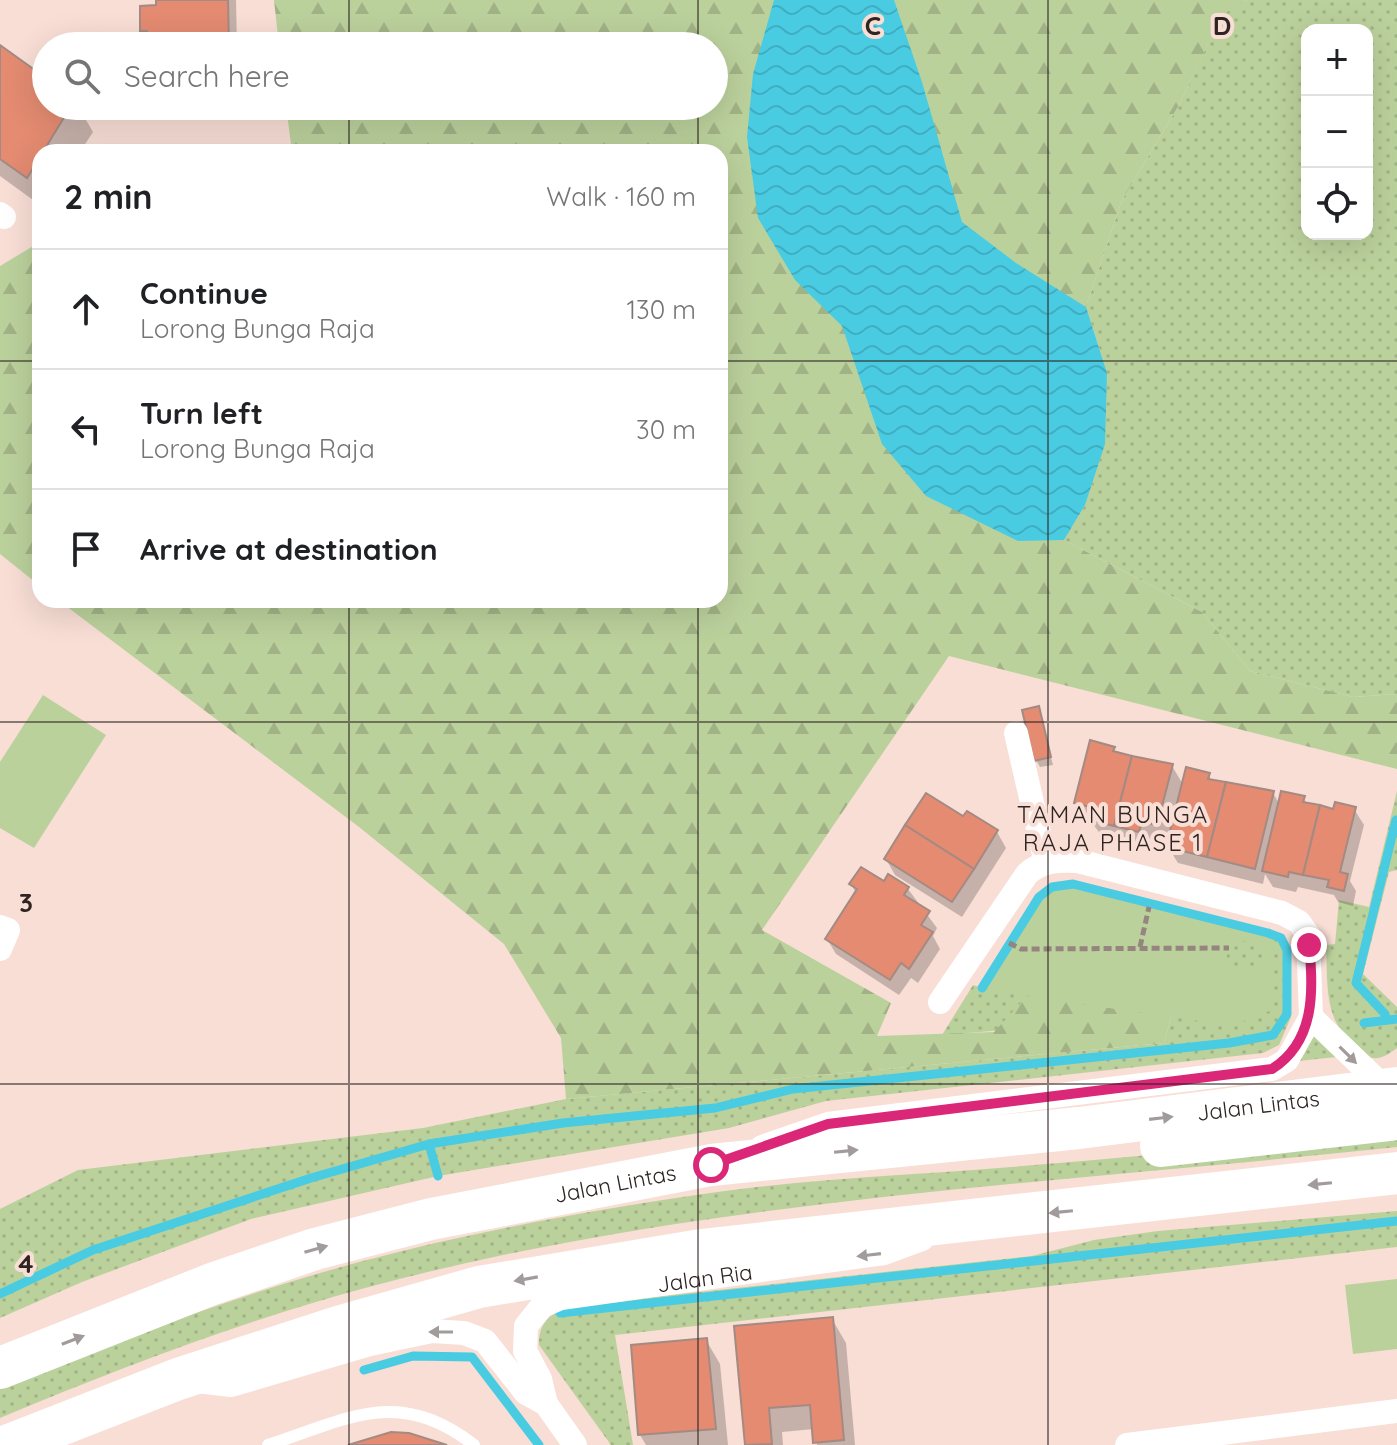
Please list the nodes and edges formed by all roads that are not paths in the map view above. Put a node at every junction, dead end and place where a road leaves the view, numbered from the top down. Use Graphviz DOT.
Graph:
graph roads {
  1 [pos="1016,733"];
  2 [pos="1046,863"];
  3 [pos="0,927"];
  4 [pos="0,949"];
  5 [pos="940,1002"];
  6 [pos="1311,1017"];
  7 [pos="1394,1099"];
  8 [pos="711,1165"];
  9 [pos="1397,1173"];
  10 [pos="969,1221"];
  11 [pos="0,1368"];
  12 [pos="178,1379"];
  13 [pos="546,1404"];
  14 [pos="1397,1411"];
  15 [pos="9,1445"];
  16 [pos="268,1445"];
  17 [pos="474,1445"];
  18 [pos="575,1445"];
  19 [pos="1127,1445"];
  1 -- 2 [label="street"];
  2 -- 5 [label="street"];
  2 -- 6 [label="street"];
  3 -- 4 [label="street"];
  6 -- 7 [label="street, one-way"];
  6 -- 8 [label="street"];
  8 -- 7 [label="highway, Jalan Lintas, one-way"];
  11 -- 8 [label="highway, Jalan Lintas, one-way"];
  9 -- 10 [label="highway, one-way"];
  10 -- 12 [label="highway, one-way"];
  10 -- 13 [label="street, Jalan Ria, one-way"];
  13 -- 12 [label="street, Jalan Ria, one-way"];
  12 -- 15 [label="highway"];
  13 -- 18 [label="street, Jalan Ria"];
  14 -- 19 [label="street"];
  16 -- 17 [label="lane"];
}
